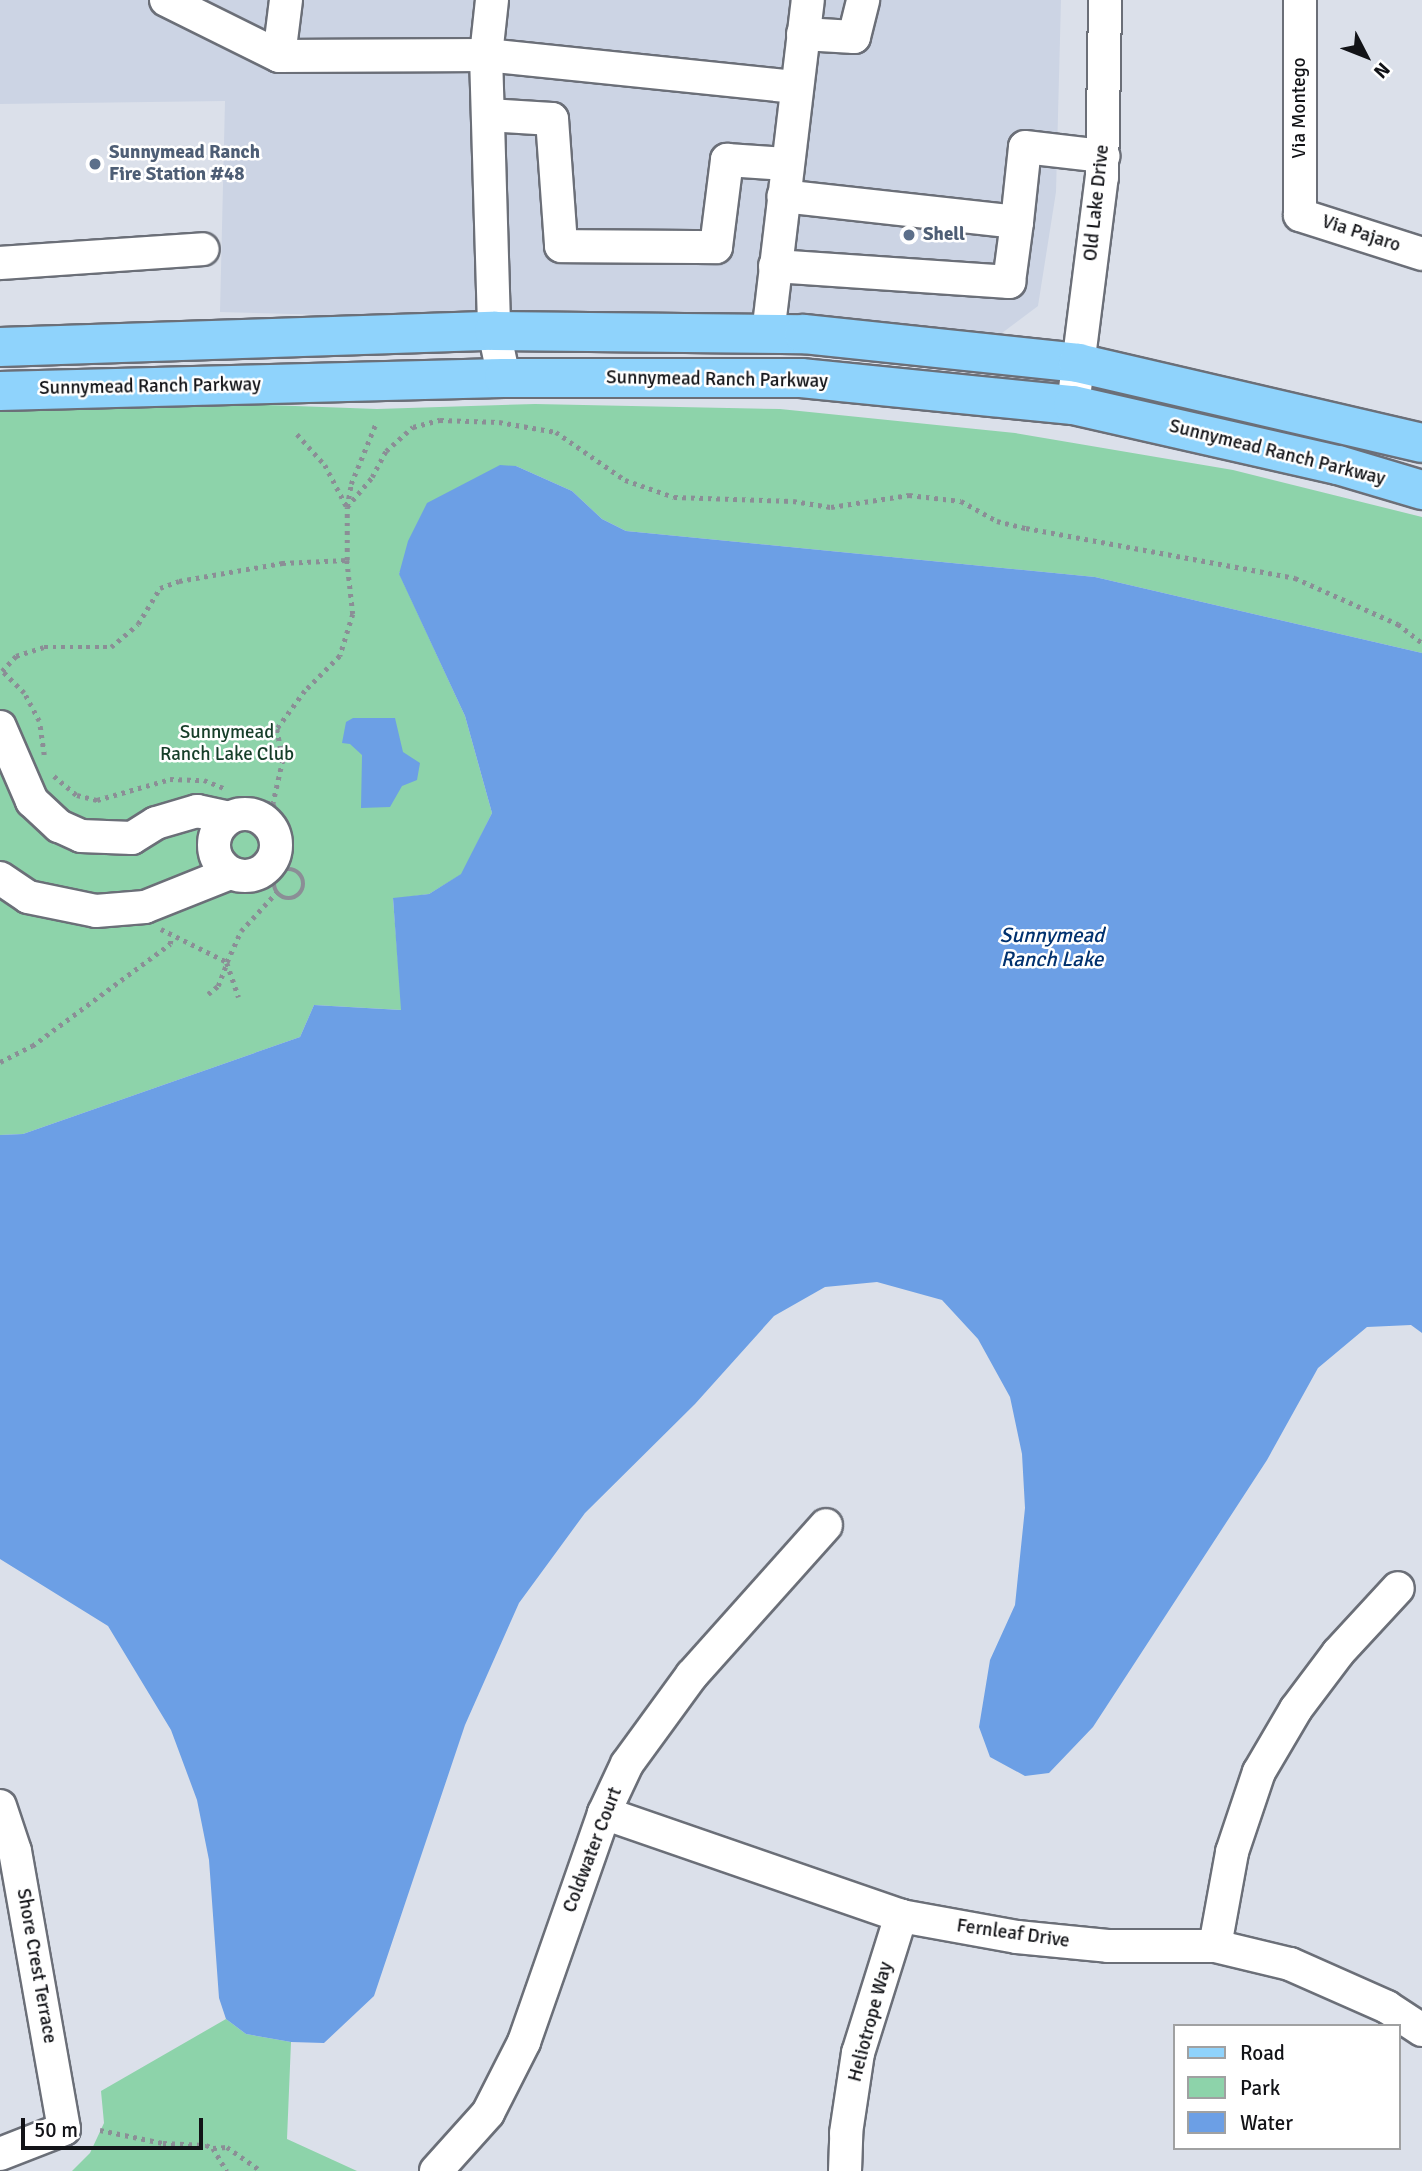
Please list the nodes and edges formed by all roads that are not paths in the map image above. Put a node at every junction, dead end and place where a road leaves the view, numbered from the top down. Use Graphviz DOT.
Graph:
graph roads {
  1 [pos="166,0"];
  2 [pos="286,0"];
  3 [pos="492,0"];
  4 [pos="807,0"];
  5 [pos="863,0"];
  6 [pos="1105,0"];
  7 [pos="1300,0"];
  8 [pos="803,34"];
  9 [pos="486,55"];
  10 [pos="279,56"];
  11 [pos="796,87"];
  12 [pos="488,115"];
  13 [pos="1103,156"];
  14 [pos="786,164"];
  15 [pos="783,196"];
  16 [pos="1300,215"];
  17 [pos="1017,222"];
  18 [pos="203,249"];
  19 [pos="1422,254"];
  20 [pos="0,263"];
  21 [pos="775,266"];
  22 [pos="494,331"];
  23 [pos="768,334"];
  24 [pos="0,347"];
  25 [pos="1078,363"];
  26 [pos="505,378"];
  27 [pos="0,391"];
  28 [pos="1073,405"];
  29 [pos="1422,443"];
  30 [pos="1422,490"];
  31 [pos="0,727"];
  32 [pos="233,802"];
  33 [pos="230,873"];
  34 [pos="0,878"];
  35 [pos="826,1525"];
  36 [pos="1398,1588"];
  37 [pos="0,1806"];
  38 [pos="604,1813"];
  39 [pos="901,1916"];
  40 [pos="1215,1946"];
  41 [pos="1422,2030"];
  42 [pos="0,2154"];
  43 [pos="436,2171"];
  44 [pos="845,2171"];
  1 -- 10 [label="street"];
  2 -- 10 [label="street"];
  3 -- 9 [label="street"];
  4 -- 8 [label="street"];
  5 -- 8 [label="street"];
  6 -- 13 [label="street, Old Lake Drive"];
  7 -- 16 [label="street, Via Montego"];
  8 -- 11 [label="street"];
  9 -- 10 [label="street"];
  9 -- 11 [label="street"];
  9 -- 12 [label="street"];
  11 -- 14 [label="street"];
  12 -- 14 [label="street"];
  12 -- 22 [label="street"];
  13 -- 17 [label="street"];
  13 -- 25 [label="street, Old Lake Drive"];
  14 -- 15 [label="street"];
  15 -- 17 [label="street"];
  15 -- 21 [label="street"];
  16 -- 19 [label="street, Via Pajaro"];
  17 -- 21 [label="street"];
  18 -- 20 [label="street"];
  21 -- 23 [label="street"];
  22 -- 23 [label="main road"];
  22 -- 24 [label="main road"];
  22 -- 26 [label="street"];
  23 -- 25 [label="main road"];
  25 -- 28 [label="street, Old Lake Drive"];
  25 -- 29 [label="main road"];
  26 -- 27 [label="main road, Sunnymead Ranch Parkway"];
  26 -- 28 [label="main road, Sunnymead Ranch Parkway"];
  28 -- 30 [label="main road, Sunnymead Ranch Parkway"];
  31 -- 32 [label="street"];
  32 -- 33 [label="street"];
  32 -- 33 [label="street"];
  33 -- 34 [label="street"];
  35 -- 38 [label="street, Coldwater Court"];
  36 -- 40 [label="street"];
  37 -- 42 [label="street, Shore Crest Terrace"];
  38 -- 39 [label="street, Fernleaf Drive"];
  38 -- 43 [label="street, Coldwater Court"];
  39 -- 40 [label="street, Fernleaf Drive"];
  39 -- 44 [label="street, Heliotrope Way"];
  40 -- 41 [label="street, Fernleaf Drive"];
}
